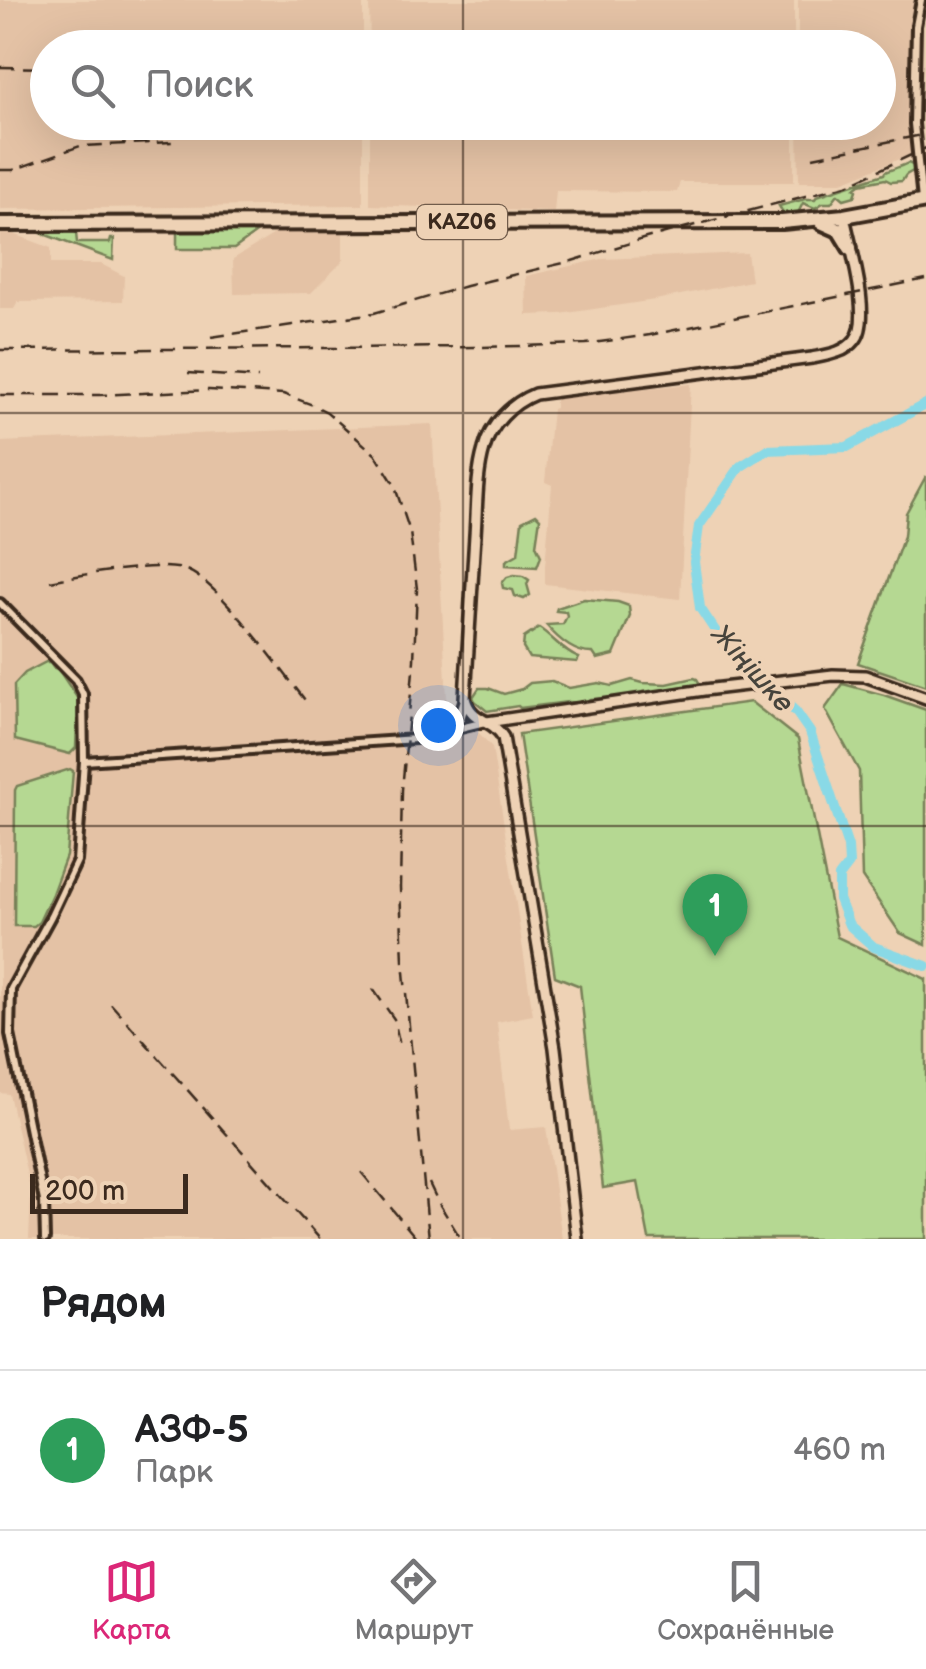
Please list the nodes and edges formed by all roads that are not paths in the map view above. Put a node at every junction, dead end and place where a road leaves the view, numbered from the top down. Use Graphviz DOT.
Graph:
graph roads {
  1 [pos="922,0"];
  2 [pos="924,201"];
  3 [pos="844,216"];
  4 [pos="814,220"];
  5 [pos="0,224"];
  6 [pos="850,248"];
  7 [pos="0,602"];
  8 [pos="465,698"];
  9 [pos="926,698"];
  10 [pos="517,718"];
  11 [pos="487,722"];
  12 [pos="449,730"];
  13 [pos="503,736"];
  14 [pos="84,761"];
  15 [pos="45,1239"];
  16 [pos="576,1239"];
  1 -- 2 [label="street"];
  2 -- 3 [label="highway, KАZ06"];
  3 -- 4 [label="highway, KАZ06"];
  3 -- 6 [label="street"];
  4 -- 5 [label="highway, KАZ06"];
  4 -- 6 [label="highway"];
  6 -- 8 [label="street"];
  7 -- 14 [label="street"];
  8 -- 11 [label="street"];
  8 -- 12 [label="street"];
  9 -- 10 [label="street"];
  10 -- 11 [label="street"];
  10 -- 13 [label="street"];
  11 -- 12 [label="street"];
  11 -- 13 [label="street"];
  12 -- 14 [label="street"];
  13 -- 16 [label="street"];
  14 -- 15 [label="street"];
}
